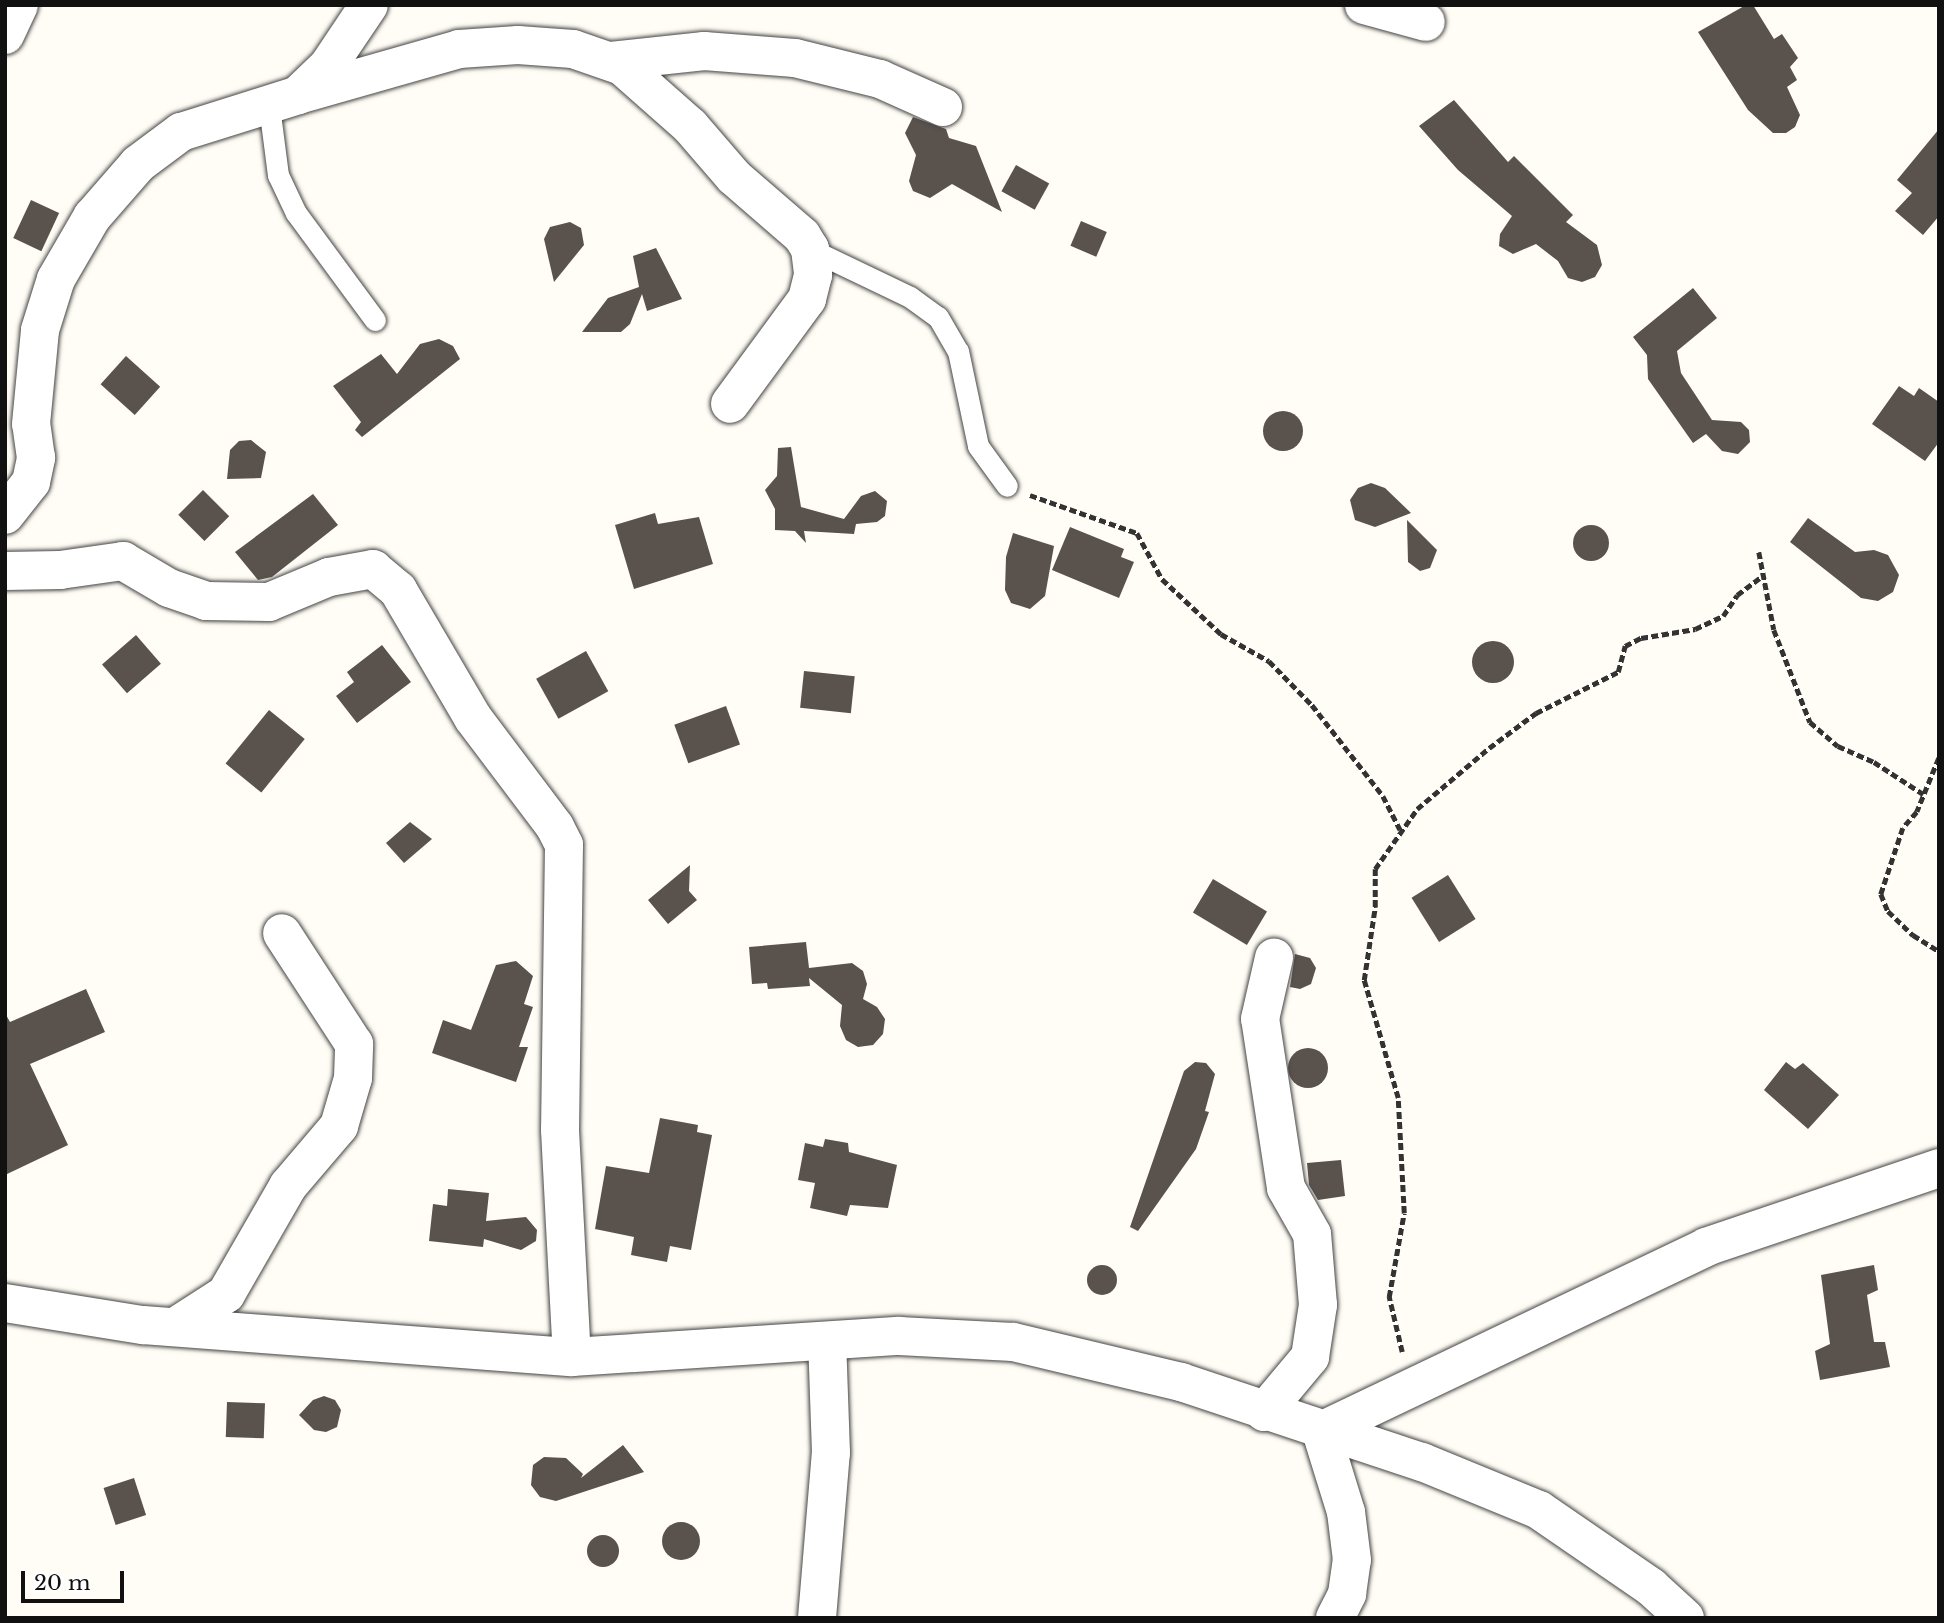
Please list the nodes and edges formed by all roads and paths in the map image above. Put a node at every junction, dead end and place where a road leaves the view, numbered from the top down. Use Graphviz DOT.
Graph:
graph roads {
  1 [pos="19,5"];
  2 [pos="369,5"];
  3 [pos="1364,5"];
  4 [pos="1426,22"];
  5 [pos="5,34"];
  6 [pos="611,61"];
  7 [pos="284,100"];
  8 [pos="943,107"];
  9 [pos="810,249"];
  10 [pos="375,320"];
  11 [pos="730,404"];
  12 [pos="5,406"];
  13 [pos="36,458"];
  14 [pos="1007,486"];
  15 [pos="5,515"];
  16 [pos="1759,552"];
  17 [pos="5,571"];
  18 [pos="1764,575"];
  19 [pos="1939,758"];
  20 [pos="1923,794"];
  21 [pos="1400,830"];
  22 [pos="282,933"];
  23 [pos="1939,951"];
  24 [pos="1274,958"];
  25 [pos="1939,1168"];
  26 [pos="5,1303"];
  27 [pos="175,1327"];
  28 [pos="827,1341"];
  29 [pos="572,1357"];
  30 [pos="1414,1387"];
  31 [pos="1264,1412"];
  32 [pos="1321,1431"];
  33 [pos="817,1618"];
  34 [pos="1335,1618"];
  35 [pos="1685,1618"];
  1 -- 5 [label="street"];
  2 -- 7 [label="street"];
  3 -- 4 [label="street"];
  6 -- 7 [label="street"];
  6 -- 8 [label="street"];
  6 -- 9 [label="street"];
  7 -- 10 [label="lane"];
  7 -- 13 [label="street"];
  9 -- 11 [label="street"];
  9 -- 14 [label="lane"];
  12 -- 13 [label="street"];
  13 -- 15 [label="street"];
  14 -- 21 [label="path"];
  16 -- 18 [label="path"];
  17 -- 29 [label="street"];
  18 -- 20 [label="path"];
  18 -- 21 [label="path"];
  19 -- 20 [label="path"];
  20 -- 23 [label="path"];
  21 -- 30 [label="path"];
  22 -- 27 [label="street"];
  24 -- 31 [label="street"];
  25 -- 30 [label="street"];
  26 -- 27 [label="street"];
  27 -- 29 [label="street"];
  28 -- 29 [label="street"];
  28 -- 31 [label="street"];
  28 -- 33 [label="street"];
  30 -- 32 [label="street"];
  31 -- 32 [label="street"];
  32 -- 34 [label="street"];
  32 -- 35 [label="street"];
}
